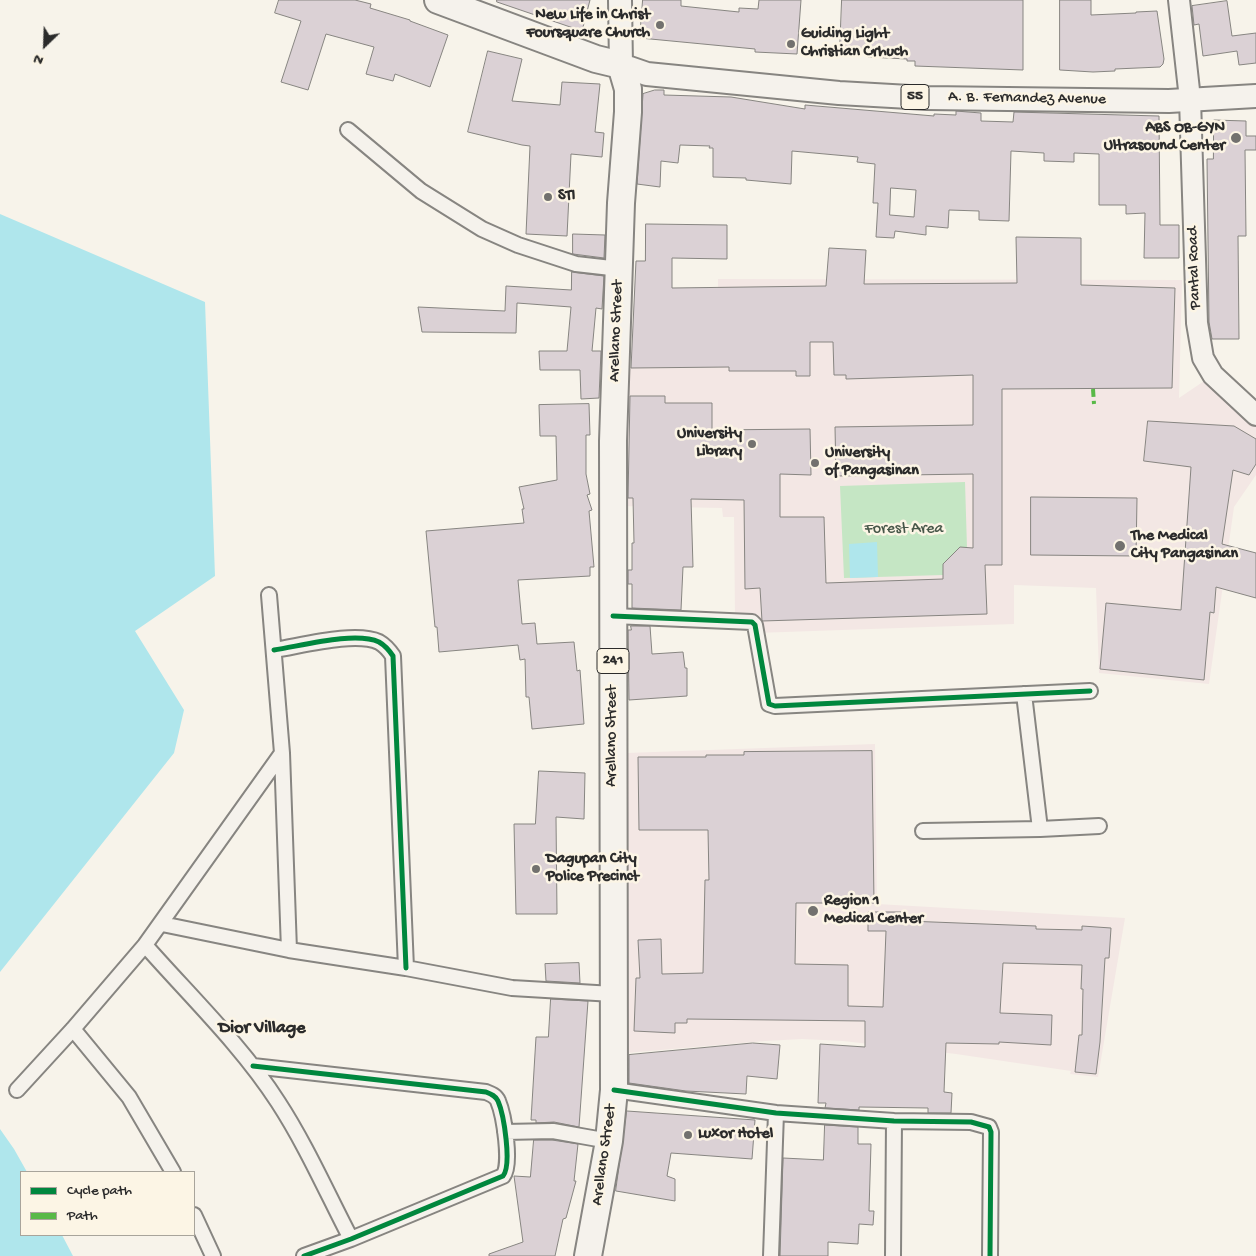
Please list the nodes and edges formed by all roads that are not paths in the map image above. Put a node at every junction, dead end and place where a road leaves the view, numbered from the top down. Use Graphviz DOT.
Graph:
graph roads {
  1 [pos="438,0"];
  2 [pos="620,0"];
  3 [pos="1179,0"];
  4 [pos="621,66"];
  5 [pos="1256,96"];
  6 [pos="1200,99"];
  7 [pos="348,130"];
  8 [pos="620,269"];
  9 [pos="1256,415"];
  10 [pos="270,595"];
  11 [pos="613,616"];
  12 [pos="274,650"];
  13 [pos="1090,691"];
  14 [pos="1024,694"];
  15 [pos="282,753"];
  16 [pos="1099,826"];
  17 [pos="1040,829"];
  18 [pos="923,831"];
  19 [pos="162,924"];
  20 [pos="145,945"];
  21 [pos="289,950"];
  22 [pos="406,968"];
  23 [pos="613,994"];
  24 [pos="73,1029"];
  25 [pos="253,1066"];
  26 [pos="17,1090"];
  27 [pos="614,1090"];
  28 [pos="776,1113"];
  29 [pos="894,1121"];
  30 [pos="505,1132"];
  31 [pos="609,1141"];
  32 [pos="172,1171"];
  33 [pos="195,1217"];
  34 [pos="351,1239"];
  35 [pos="213,1256"];
  36 [pos="304,1256"];
  37 [pos="588,1256"];
  38 [pos="771,1256"];
  39 [pos="893,1256"];
  40 [pos="990,1256"];
  1 -- 4 [label="highway, 55"];
  2 -- 4 [label="main road, 241"];
  3 -- 6 [label="street, Pantal Road"];
  4 -- 6 [label="main road, A. B. Fernandez Avenue / 55"];
  4 -- 8 [label="highway, Arellano Street / 241"];
  5 -- 6 [label="main road, A. B. Fernandez Avenue / 55"];
  6 -- 9 [label="street, Pantal Road"];
  7 -- 8 [label="street"];
  8 -- 11 [label="highway, Arellano Street / 241"];
  10 -- 12 [label="street"];
  11 -- 14 [label="street"];
  11 -- 23 [label="highway, Arellano Street / 241"];
  12 -- 15 [label="street"];
  12 -- 22 [label="street"];
  13 -- 14 [label="street"];
  14 -- 17 [label="street"];
  15 -- 19 [label="street"];
  15 -- 21 [label="street"];
  16 -- 17 [label="street"];
  17 -- 18 [label="street"];
  19 -- 20 [label="street"];
  19 -- 21 [label="street"];
  20 -- 24 [label="street"];
  20 -- 25 [label="street"];
  21 -- 22 [label="street"];
  22 -- 23 [label="street"];
  23 -- 27 [label="highway, Arellano Street / 241"];
  24 -- 26 [label="street"];
  24 -- 32 [label="street"];
  25 -- 30 [label="street"];
  25 -- 34 [label="street"];
  27 -- 28 [label="street"];
  27 -- 31 [label="highway, Arellano Street / 241"];
  28 -- 29 [label="street"];
  28 -- 38 [label="street"];
  29 -- 39 [label="street"];
  29 -- 40 [label="street"];
  30 -- 31 [label="street"];
  30 -- 34 [label="street"];
  31 -- 37 [label="highway, Arellano Street / 241"];
  33 -- 35 [label="street"];
  34 -- 36 [label="street"];
}
